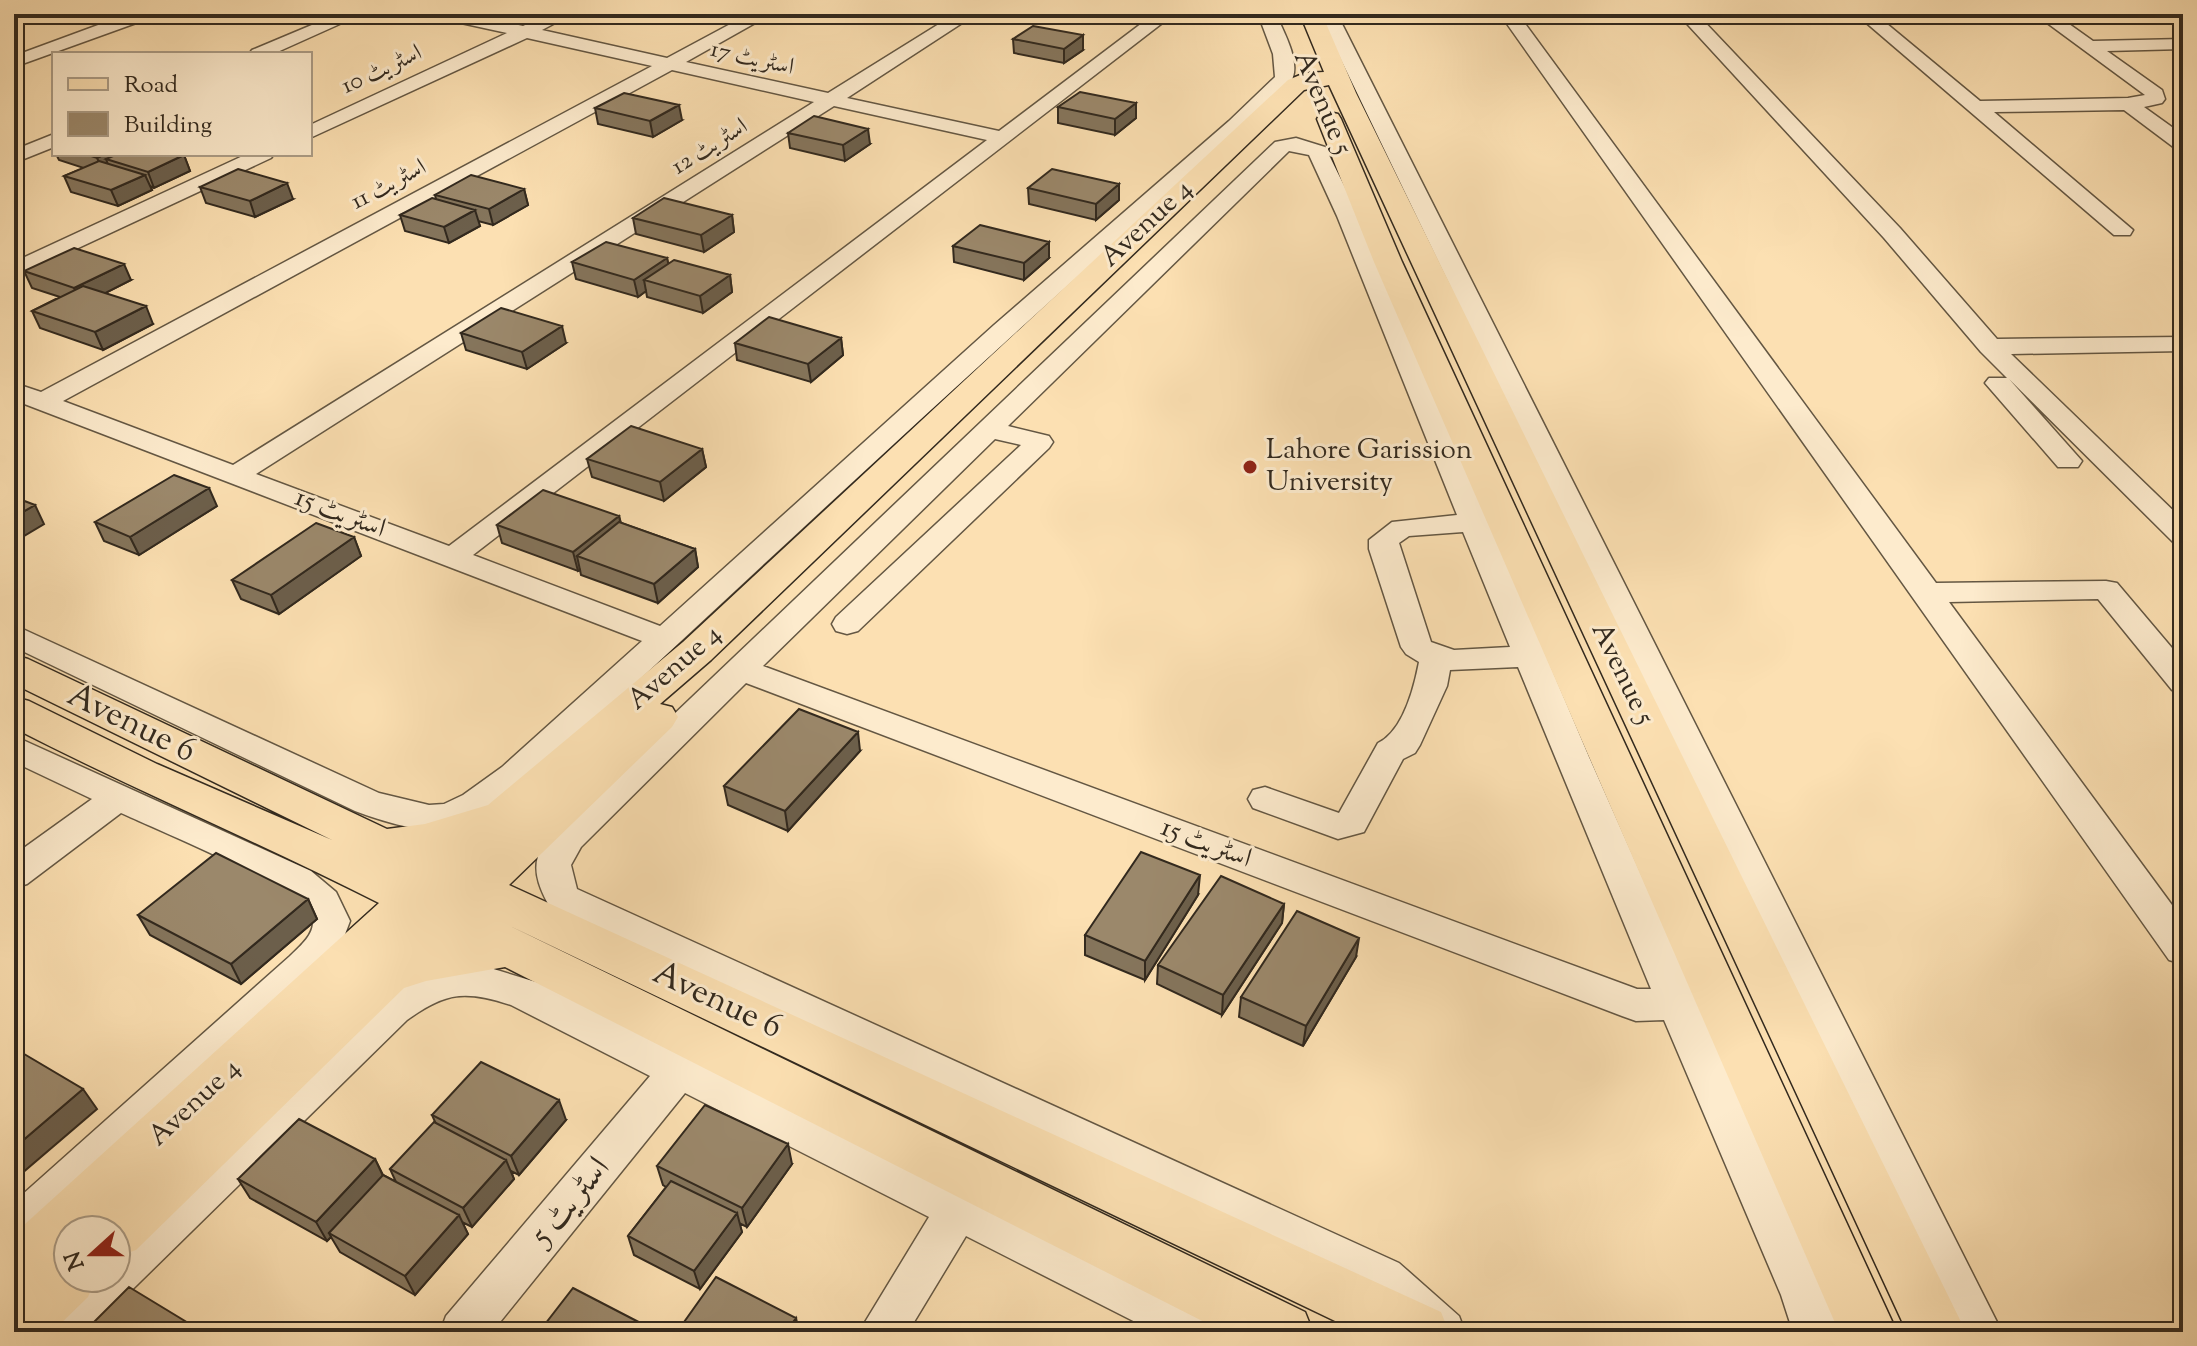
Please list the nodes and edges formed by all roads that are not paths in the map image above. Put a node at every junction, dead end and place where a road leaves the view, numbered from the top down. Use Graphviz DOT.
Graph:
graph roads {
  1 [pos="144,14"];
  2 [pos="353,14"];
  3 [pos="444,14"];
  4 [pos="563,14"];
  5 [pos="762,14"];
  6 [pos="967,14"];
  7 [pos="1165,14"];
  8 [pos="1267,14"];
  9 [pos="1285,14"];
  10 [pos="1311,14"];
  11 [pos="1328,14"];
  12 [pos="1509,14"];
  13 [pos="1687,14"];
  14 [pos="1865,14"];
  15 [pos="2044,14"];
  16 [pos="524,32"];
  17 [pos="2183,44"];
  18 [pos="2090,46"];
  19 [pos="263,52"];
  20 [pos="14,62"];
  21 [pos="666,65"];
  22 [pos="1328,86"];
  23 [pos="831,102"];
  24 [pos="2128,104"];
  25 [pos="1976,107"];
  26 [pos="312,131"];
  27 [pos="1003,138"];
  28 [pos="52,141"];
  29 [pos="2183,145"];
  30 [pos="260,156"];
  31 [pos="14,157"];
  32 [pos="2122,230"];
  33 [pos="1892,233"];
  34 [pos="14,271"];
  35 [pos="2183,344"];
  36 [pos="1990,347"];
  37 [pos="14,391"];
  38 [pos="42,402"];
  39 [pos="989,429"];
  40 [pos="2068,461"];
  41 [pos="235,475"];
  42 [pos="1472,523"];
  43 [pos="2183,536"];
  44 [pos="453,557"];
  45 [pos="1927,593"];
  46 [pos="847,624"];
  47 [pos="14,635"];
  48 [pos="665,639"];
  49 [pos="1528,656"];
  50 [pos="1436,659"];
  51 [pos="14,668"];
  52 [pos="740,669"];
  53 [pos="2183,682"];
  54 [pos="14,711"];
  55 [pos="14,748"];
  56 [pos="117,798"];
  57 [pos="1265,799"];
  58 [pos="539,808"];
  59 [pos="344,847"];
  60 [pos="14,874"];
  61 [pos="445,895"];
  62 [pos="552,947"];
  63 [pos="2183,949"];
  64 [pos="367,967"];
  65 [pos="1676,1004"];
  66 [pos="353,1024"];
  67 [pos="678,1072"];
  68 [pos="957,1211"];
  69 [pos="132,1218"];
  70 [pos="14,1230"];
  71 [pos="132,1257"];
  72 [pos="14,1271"];
  73 [pos="1850,1290"];
  74 [pos="52,1293"];
  75 [pos="95,1294"];
  76 [pos="1810,1314"];
  77 [pos="14,1329"];
  78 [pos="56,1332"];
  79 [pos="463,1332"];
  80 [pos="882,1332"];
  81 [pos="1203,1332"];
  82 [pos="1284,1332"];
  83 [pos="1420,1332"];
  84 [pos="1442,1332"];
  85 [pos="1868,1332"];
  86 [pos="1937,1332"];
  87 [pos="1979,1332"];
  1 -- 20 [label="street"];
  2 -- 19 [label="street"];
  3 -- 16 [label="street, اسٹریٹ 17"];
  4 -- 16 [label="street, اسٹریٹ 10"];
  5 -- 21 [label="street, اسٹریٹ 11"];
  6 -- 23 [label="street, اسٹریٹ 12"];
  7 -- 27 [label="street"];
  8 -- 48 [label="street"];
  9 -- 22 [label="main road, Avenue 5"];
  10 -- 22 [label="main road, Avenue 5"];
  11 -- 87 [label="street"];
  12 -- 45 [label="street"];
  13 -- 33 [label="street"];
  14 -- 25 [label="street"];
  15 -- 18 [label="street"];
  16 -- 21 [label="street, اسٹریٹ 17"];
  16 -- 26 [label="street, اسٹریٹ 10"];
  17 -- 18 [label="street"];
  18 -- 24 [label="street"];
  21 -- 23 [label="street, اسٹریٹ 17"];
  21 -- 38 [label="street, اسٹریٹ 11"];
  22 -- 58 [label="main road, Avenue 4"];
  22 -- 73 [label="main road, Avenue 5"];
  22 -- 86 [label="main road, Avenue 5"];
  23 -- 27 [label="street, اسٹریٹ 17"];
  23 -- 41 [label="street, اسٹریٹ 12"];
  24 -- 25 [label="street"];
  24 -- 29 [label="street"];
  25 -- 32 [label="street"];
  27 -- 44 [label="street"];
  28 -- 31 [label="street"];
  30 -- 34 [label="street"];
  33 -- 36 [label="street"];
  33 -- 40 [label="street"];
  35 -- 36 [label="street"];
  36 -- 43 [label="street"];
  37 -- 38 [label="street, اسٹریٹ 15"];
  38 -- 41 [label="street, اسٹریٹ 15"];
  39 -- 42 [label="street"];
  39 -- 46 [label="street"];
  39 -- 52 [label="street"];
  41 -- 44 [label="street, اسٹریٹ 15"];
  42 -- 49 [label="street"];
  42 -- 50 [label="street"];
  44 -- 48 [label="street, اسٹریٹ 15"];
  45 -- 53 [label="street"];
  45 -- 63 [label="street"];
  47 -- 59 [label="street"];
  48 -- 58 [label="street"];
  49 -- 50 [label="street"];
  49 -- 65 [label="street"];
  50 -- 57 [label="street"];
  51 -- 59 [label="main road, Avenue 6"];
  52 -- 58 [label="street"];
  52 -- 65 [label="street, اسٹریٹ 15"];
  54 -- 59 [label="main road, Avenue 6"];
  55 -- 56 [label="street"];
  56 -- 59 [label="street"];
  56 -- 60 [label="street"];
  58 -- 59 [label="main road"];
  58 -- 61 [label="main road, Avenue 4"];
  58 -- 62 [label="main road"];
  58 -- 62 [label="street"];
  59 -- 61 [label="main road, Avenue 6"];
  59 -- 64 [label="main road"];
  59 -- 70 [label="street"];
  61 -- 62 [label="main road, Avenue 6"];
  61 -- 64 [label="main road, Avenue 4"];
  62 -- 64 [label="main road"];
  62 -- 66 [label="street"];
  62 -- 67 [label="street"];
  62 -- 82 [label="main road, Avenue 6"];
  62 -- 83 [label="main road, Avenue 6"];
  62 -- 84 [label="street"];
  64 -- 66 [label="main road, Avenue 4"];
  64 -- 72 [label="main road, Avenue 4"];
  65 -- 76 [label="street"];
  66 -- 69 [label="main road, Avenue 4"];
  66 -- 71 [label="street"];
  67 -- 68 [label="street"];
  67 -- 79 [label="street, اسٹریٹ 5"];
  68 -- 80 [label="street"];
  68 -- 81 [label="street"];
  73 -- 76 [label="street"];
  73 -- 85 [label="main road, Avenue 5"];
  74 -- 77 [label="main road"];
  75 -- 78 [label="street"];
}
